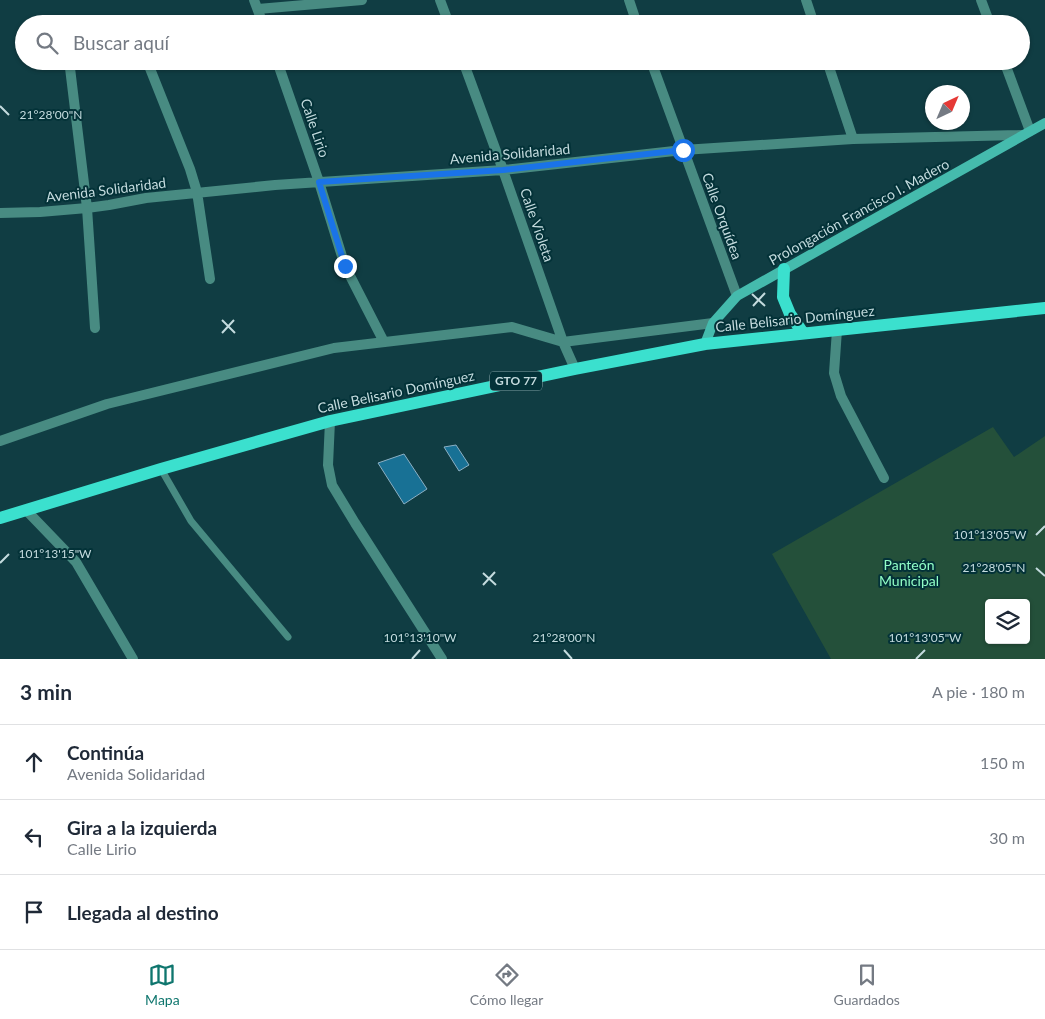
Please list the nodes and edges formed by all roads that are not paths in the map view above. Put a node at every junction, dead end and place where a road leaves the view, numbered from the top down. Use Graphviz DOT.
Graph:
graph roads {
  1 [pos="362,0"];
  2 [pos="440,0"];
  3 [pos="629,0"];
  4 [pos="806,0"];
  5 [pos="981,0"];
  6 [pos="256,4"];
  7 [pos="446,15"];
  8 [pos="634,15"];
  9 [pos="811,15"];
  10 [pos="987,15"];
  11 [pos="70,70"];
  12 [pos="151,70"];
  13 [pos="280,70"];
  14 [pos="465,70"];
  15 [pos="654,70"];
  16 [pos="829,70"];
  17 [pos="1007,70"];
  18 [pos="1045,123"];
  19 [pos="1027,133"];
  20 [pos="853,139"];
  21 [pos="683,150"];
  22 [pos="503,170"];
  23 [pos="319,182"];
  24 [pos="197,192"];
  25 [pos="87,208"];
  26 [pos="0,213"];
  27 [pos="784,269"];
  28 [pos="210,279"];
  29 [pos="737,296"];
  30 [pos="1045,308"];
  31 [pos="713,324"];
  32 [pos="95,328"];
  33 [pos="837,330"];
  34 [pos="803,333"];
  35 [pos="384,342"];
  36 [pos="563,342"];
  37 [pos="705,344"];
  38 [pos="575,369"];
  39 [pos="330,420"];
  40 [pos="0,441"];
  41 [pos="161,469"];
  42 [pos="884,478"];
  43 [pos="26,510"];
  44 [pos="0,518"];
  45 [pos="288,637"];
  46 [pos="133,659"];
  47 [pos="442,659"];
  1 -- 6 [label="street"];
  2 -- 7 [label="street"];
  3 -- 8 [label="street"];
  4 -- 9 [label="street"];
  5 -- 10 [label="street"];
  11 -- 25 [label="street"];
  12 -- 24 [label="street"];
  13 -- 23 [label="street, Calle Lirio"];
  14 -- 22 [label="street, Calle Violeta"];
  15 -- 21 [label="street, Calle Orquídea"];
  16 -- 20 [label="street"];
  17 -- 19 [label="street"];
  18 -- 19 [label="street, Prolongación Francisco I. Madero"];
  19 -- 20 [label="street, Avenida Solidaridad"];
  19 -- 27 [label="street, Prolongación Francisco I. Madero"];
  20 -- 21 [label="street, Avenida Solidaridad"];
  21 -- 22 [label="street, Avenida Solidaridad"];
  21 -- 29 [label="street, Calle Orquídea"];
  22 -- 23 [label="street, Avenida Solidaridad"];
  22 -- 36 [label="street, Calle Violeta"];
  23 -- 24 [label="street, Avenida Solidaridad"];
  23 -- 35 [label="street, Calle Lirio"];
  24 -- 25 [label="street, Avenida Solidaridad"];
  24 -- 28 [label="street"];
  25 -- 26 [label="street, Avenida Solidaridad"];
  25 -- 32 [label="street"];
  27 -- 29 [label="street, Prolongación Francisco I. Madero"];
  27 -- 34 [label="main road"];
  29 -- 31 [label="street, Prolongación Francisco I. Madero"];
  30 -- 33 [label="main road, Calle Belisario Domínguez / GTO 77"];
  31 -- 36 [label="street"];
  31 -- 37 [label="street, Prolongación Francisco I. Madero"];
  33 -- 34 [label="main road, Calle Belisario Domínguez / GTO 77"];
  33 -- 42 [label="street"];
  34 -- 37 [label="main road, Calle Belisario Domínguez / GTO 77"];
  35 -- 36 [label="street"];
  35 -- 40 [label="street"];
  36 -- 38 [label="street, Calle Violeta"];
  37 -- 38 [label="main road, Calle Belisario Domínguez / GTO 77"];
  38 -- 39 [label="main road, Calle Belisario Domínguez / GTO 77"];
  39 -- 41 [label="main road, Calle Belisario Domínguez / GTO 77"];
  39 -- 47 [label="street"];
  41 -- 43 [label="main road, Calle Belisario Domínguez / GTO 77"];
  41 -- 45 [label="lane"];
  43 -- 44 [label="main road, Calle Belisario Domínguez / GTO 77"];
  43 -- 46 [label="street"];
}
